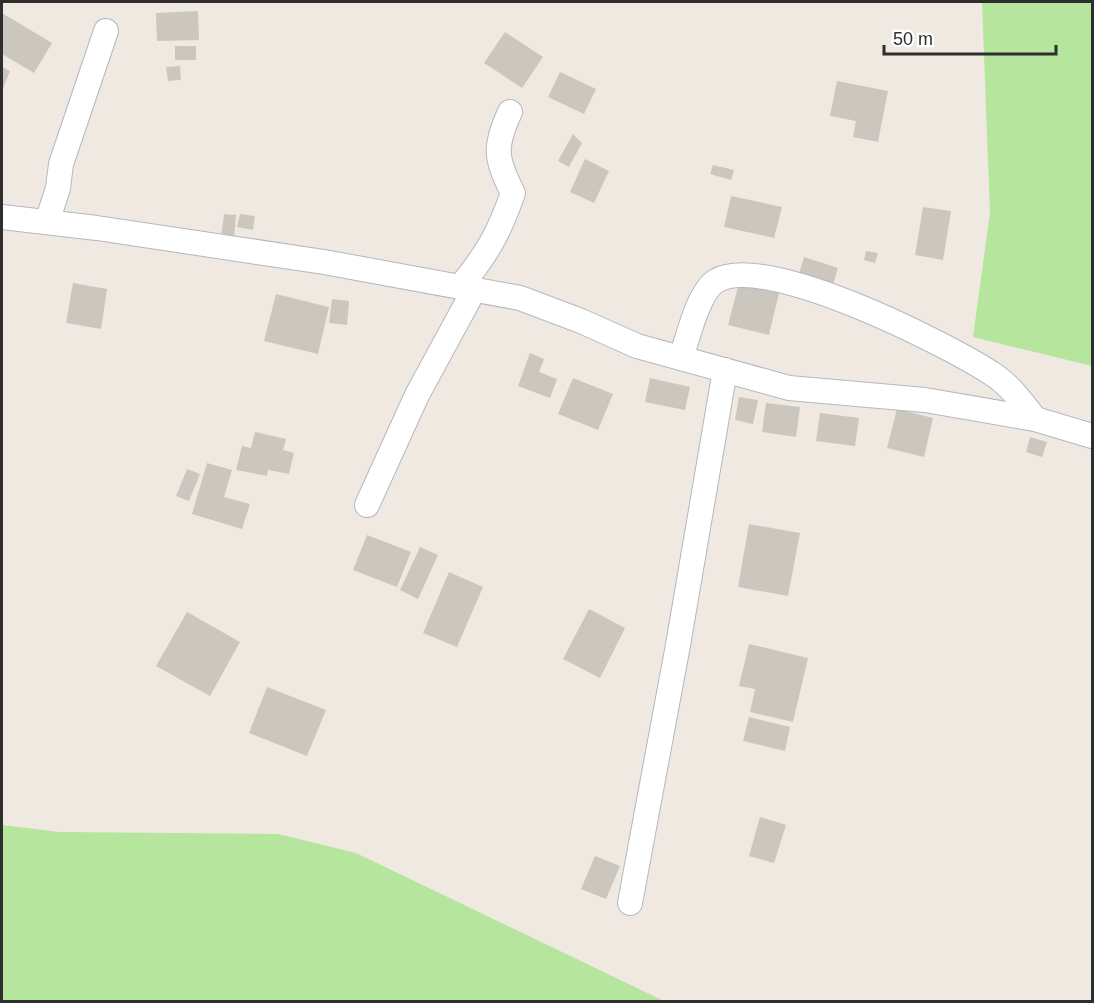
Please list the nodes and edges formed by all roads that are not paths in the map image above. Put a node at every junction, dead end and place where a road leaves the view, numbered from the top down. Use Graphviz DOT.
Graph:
graph roads {
  1 [pos="106,31"];
  2 [pos="510,112"];
  3 [pos="2,216"];
  4 [pos="47,222"];
  5 [pos="467,288"];
  6 [pos="681,358"];
  7 [pos="725,370"];
  8 [pos="1035,419"];
  9 [pos="1092,436"];
  10 [pos="367,505"];
  11 [pos="630,903"];
  1 -- 4 [label="street"];
  2 -- 5 [label="street"];
  3 -- 4 [label="street"];
  4 -- 5 [label="street"];
  5 -- 6 [label="street"];
  5 -- 10 [label="street"];
  6 -- 7 [label="street"];
  6 -- 8 [label="street"];
  7 -- 8 [label="street"];
  7 -- 11 [label="street"];
  8 -- 9 [label="street"];
}
